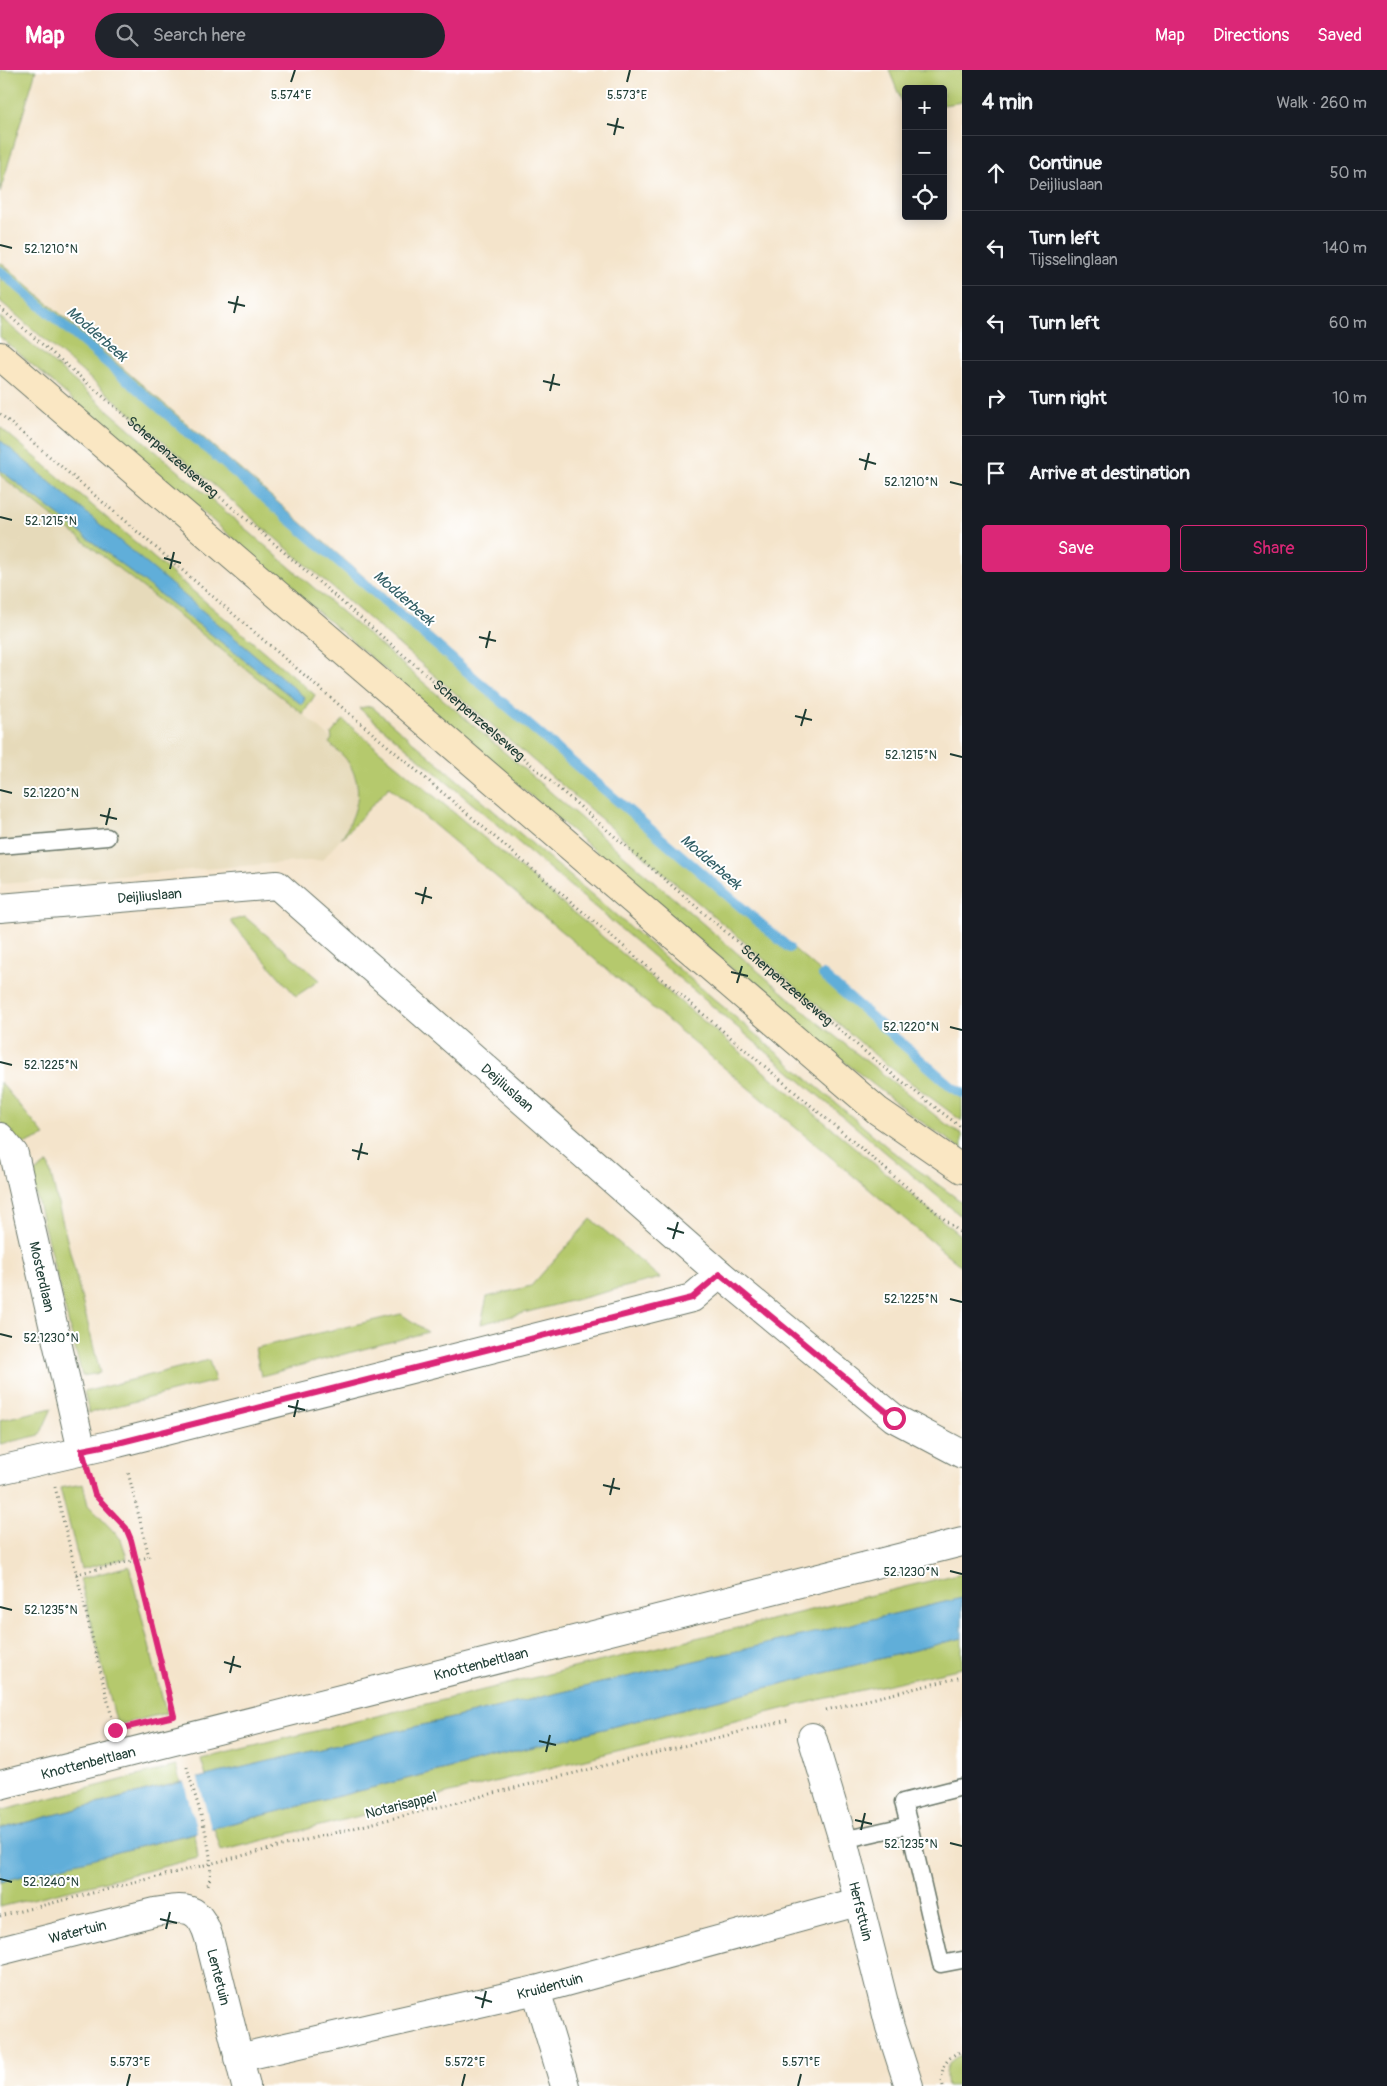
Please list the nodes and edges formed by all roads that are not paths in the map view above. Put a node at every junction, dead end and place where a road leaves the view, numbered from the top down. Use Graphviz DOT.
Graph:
graph roads {
  1 [pos="0,356"];
  2 [pos="107,837"];
  3 [pos="0,846"];
  4 [pos="0,908"];
  5 [pos="0,1137"];
  6 [pos="962,1169"];
  7 [pos="720,1274"];
  8 [pos="82,1450"];
  9 [pos="962,1454"];
  10 [pos="0,1470"];
  11 [pos="962,1542"];
  12 [pos="804,1727"];
  13 [pos="0,1785"];
  14 [pos="962,1787"];
  15 [pos="908,1825"];
  16 [pos="843,1840"];
  17 [pos="857,1902"];
  18 [pos="154,1912"];
  19 [pos="0,1951"];
  20 [pos="962,1960"];
  21 [pos="536,1990"];
  22 [pos="238,2058"];
  23 [pos="246,2086"];
  24 [pos="565,2086"];
  25 [pos="908,2086"];
  1 -- 6 [label="main road"];
  2 -- 3 [label="lane"];
  4 -- 7 [label="street, Deijliuslaan"];
  5 -- 8 [label="street, Mosterdlaan"];
  7 -- 8 [label="street"];
  7 -- 9 [label="street, Deijliuslaan"];
  8 -- 10 [label="street"];
  11 -- 13 [label="street, Knottenbeltlaan"];
  12 -- 16 [label="street, Herfsttuin"];
  14 -- 15 [label="lane"];
  15 -- 16 [label="lane"];
  15 -- 20 [label="lane"];
  16 -- 17 [label="street, Herfsttuin"];
  17 -- 21 [label="street, Kruidentuin"];
  17 -- 25 [label="street, Herfsttuin"];
  18 -- 19 [label="street, Watertuin"];
  18 -- 22 [label="street, Lentetuin"];
  21 -- 22 [label="street, Kruidentuin"];
  21 -- 24 [label="street"];
  22 -- 23 [label="street, Lentetuin"];
}
